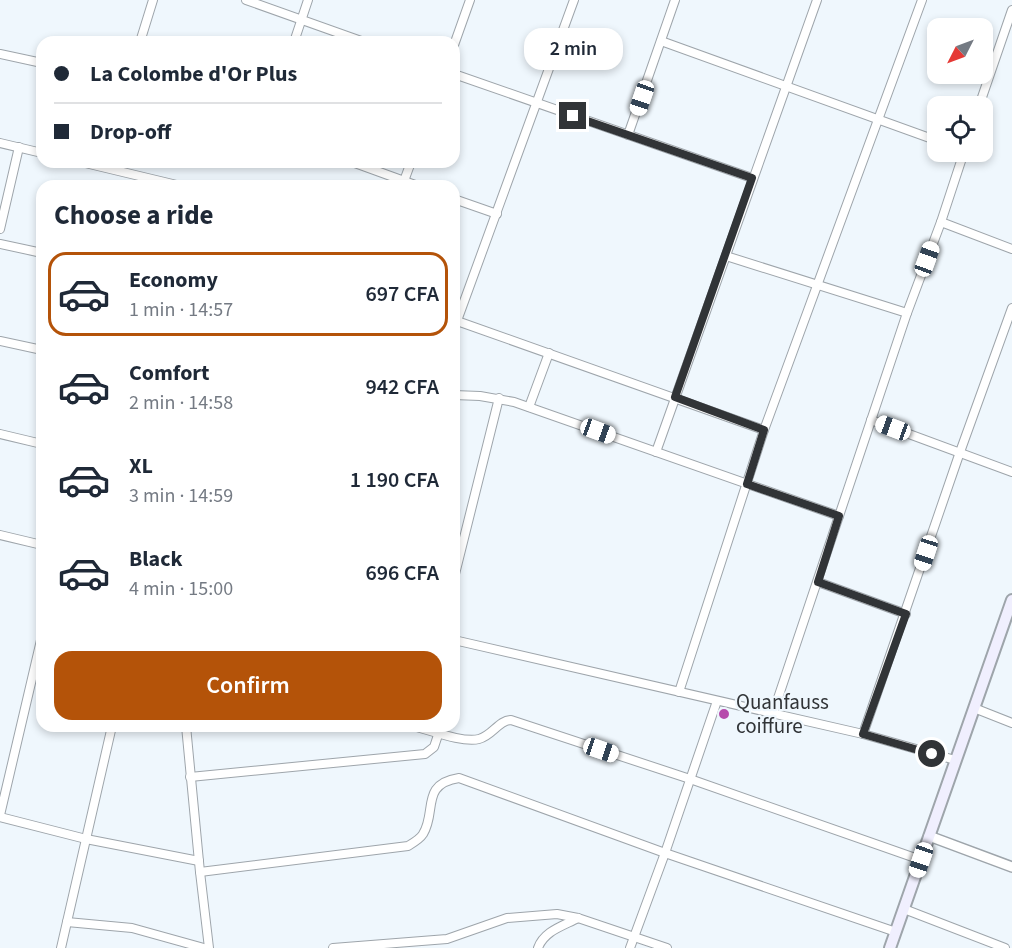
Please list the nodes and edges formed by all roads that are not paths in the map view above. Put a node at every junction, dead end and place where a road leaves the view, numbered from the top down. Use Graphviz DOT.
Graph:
graph roads {
  1 [pos="153,0"];
  2 [pos="246,0"];
  3 [pos="308,0"];
  4 [pos="470,0"];
  5 [pos="574,0"];
  6 [pos="675,0"];
  7 [pos="817,0"];
  8 [pos="922,0"];
  9 [pos="1012,10"];
  10 [pos="302,20"];
  11 [pos="142,36"];
  12 [pos="296,36"];
  13 [pos="347,36"];
  14 [pos="457,36"];
  15 [pos="661,41"];
  16 [pos="0,54"];
  17 [pos="36,62"];
  18 [pos="460,76"];
  19 [pos="787,86"];
  20 [pos="982,96"];
  21 [pos="536,103"];
  22 [pos="878,120"];
  23 [pos="628,135"];
  24 [pos="927,137"];
  25 [pos="0,143"];
  26 [pos="19,147"];
  27 [pos="36,151"];
  28 [pos="961,162"];
  29 [pos="106,168"];
  30 [pos="368,168"];
  31 [pos="752,178"];
  32 [pos="157,180"];
  33 [pos="401,180"];
  34 [pos="460,201"];
  35 [pos="497,214"];
  36 [pos="941,222"];
  37 [pos="0,230"];
  38 [pos="0,244"];
  39 [pos="1012,249"];
  40 [pos="36,252"];
  41 [pos="726,256"];
  42 [pos="817,285"];
  43 [pos="1012,308"];
  44 [pos="907,313"];
  45 [pos="460,314"];
  46 [pos="460,326"];
  47 [pos="0,341"];
  48 [pos="36,349"];
  49 [pos="549,353"];
  50 [pos="460,395"];
  51 [pos="675,397"];
  52 [pos="499,398"];
  53 [pos="529,407"];
  54 [pos="871,420"];
  55 [pos="764,430"];
  56 [pos="0,434"];
  57 [pos="36,443"];
  58 [pos="656,452"];
  59 [pos="960,452"];
  60 [pos="1012,472"];
  61 [pos="747,484"];
  62 [pos="839,516"];
  63 [pos="0,535"];
  64 [pos="36,544"];
  65 [pos="460,554"];
  66 [pos="818,582"];
  67 [pos="1012,600"];
  68 [pos="906,614"];
  69 [pos="1008,625"];
  70 [pos="460,641"];
  71 [pos="36,662"];
  72 [pos="679,692"];
  73 [pos="717,701"];
  74 [pos="974,708"];
  75 [pos="773,713"];
  76 [pos="1012,723"];
  77 [pos="111,732"];
  78 [pos="186,732"];
  79 [pos="439,732"];
  80 [pos="863,734"];
  81 [pos="955,760"];
  82 [pos="190,777"];
  83 [pos="690,779"];
  84 [pos="0,816"];
  85 [pos="930,836"];
  86 [pos="86,839"];
  87 [pos="665,853"];
  88 [pos="921,860"];
  89 [pos="199,861"];
  90 [pos="1012,867"];
  91 [pos="200,872"];
  92 [pos="904,909"];
  93 [pos="578,918"];
  94 [pos="67,921"];
  95 [pos="896,933"];
  96 [pos="635,936"];
  97 [pos="447,939"];
  98 [pos="61,948"];
  99 [pos="204,948"];
  100 [pos="209,948"];
  101 [pos="333,948"];
  102 [pos="448,948"];
  103 [pos="538,948"];
  104 [pos="630,948"];
  105 [pos="667,948"];
  106 [pos="890,948"];
  107 [pos="1005,948"];
  1 -- 11 [label="street"];
  2 -- 10 [label="street"];
  3 -- 10 [label="street"];
  4 -- 14 [label="street"];
  5 -- 21 [label="street"];
  6 -- 15 [label="street"];
  7 -- 19 [label="street"];
  8 -- 22 [label="street"];
  9 -- 20 [label="street"];
  10 -- 12 [label="street"];
  10 -- 13 [label="street"];
  15 -- 19 [label="street"];
  15 -- 23 [label="street"];
  16 -- 17 [label="street"];
  18 -- 21 [label="street"];
  19 -- 22 [label="street"];
  19 -- 31 [label="street"];
  21 -- 23 [label="street"];
  21 -- 35 [label="street"];
  22 -- 24 [label="street"];
  22 -- 42 [label="street"];
  23 -- 31 [label="street"];
  25 -- 26 [label="street"];
  26 -- 27 [label="street"];
  26 -- 37 [label="street"];
  28 -- 36 [label="street"];
  29 -- 32 [label="street"];
  30 -- 33 [label="street"];
  31 -- 41 [label="street"];
  34 -- 35 [label="street"];
  35 -- 45 [label="street"];
  36 -- 39 [label="street"];
  36 -- 44 [label="street"];
  38 -- 40 [label="street"];
  41 -- 42 [label="street"];
  41 -- 51 [label="street"];
  42 -- 44 [label="street"];
  42 -- 55 [label="street"];
  43 -- 59 [label="street"];
  44 -- 54 [label="street"];
  46 -- 49 [label="street"];
  47 -- 48 [label="street"];
  49 -- 51 [label="street"];
  49 -- 53 [label="street"];
  50 -- 52 [label="street"];
  51 -- 55 [label="street"];
  51 -- 58 [label="street"];
  52 -- 53 [label="street"];
  52 -- 65 [label="street"];
  53 -- 58 [label="street"];
  54 -- 59 [label="street"];
  54 -- 62 [label="street"];
  55 -- 61 [label="street"];
  56 -- 57 [label="street"];
  58 -- 61 [label="street"];
  59 -- 60 [label="street"];
  59 -- 68 [label="street"];
  61 -- 62 [label="street"];
  61 -- 72 [label="street"];
  62 -- 66 [label="street"];
  63 -- 64 [label="street"];
  66 -- 68 [label="street"];
  66 -- 75 [label="street"];
  67 -- 69 [label="main road"];
  68 -- 80 [label="street"];
  69 -- 74 [label="main road"];
  70 -- 72 [label="street"];
  71 -- 84 [label="street"];
  72 -- 73 [label="street"];
  73 -- 75 [label="street"];
  73 -- 83 [label="street"];
  74 -- 76 [label="street"];
  74 -- 81 [label="main road"];
  75 -- 80 [label="street"];
  77 -- 86 [label="street"];
  78 -- 82 [label="street"];
  79 -- 82 [label="street"];
  79 -- 83 [label="street"];
  80 -- 81 [label="street"];
  81 -- 85 [label="main road"];
  82 -- 89 [label="street"];
  83 -- 87 [label="street"];
  83 -- 88 [label="street"];
  84 -- 86 [label="street"];
  85 -- 88 [label="main road"];
  85 -- 90 [label="street"];
  86 -- 89 [label="street"];
  86 -- 94 [label="street"];
  87 -- 91 [label="street"];
  87 -- 95 [label="street"];
  87 -- 96 [label="street"];
  88 -- 92 [label="main road"];
  89 -- 91 [label="street"];
  91 -- 100 [label="street"];
  92 -- 95 [label="main road"];
  92 -- 107 [label="street"];
  93 -- 96 [label="street"];
  93 -- 97 [label="street"];
  93 -- 103 [label="street"];
  94 -- 98 [label="street"];
  94 -- 99 [label="street"];
  95 -- 106 [label="main road"];
  96 -- 104 [label="street"];
  96 -- 105 [label="street"];
  97 -- 101 [label="street"];
  97 -- 102 [label="street"];
}
